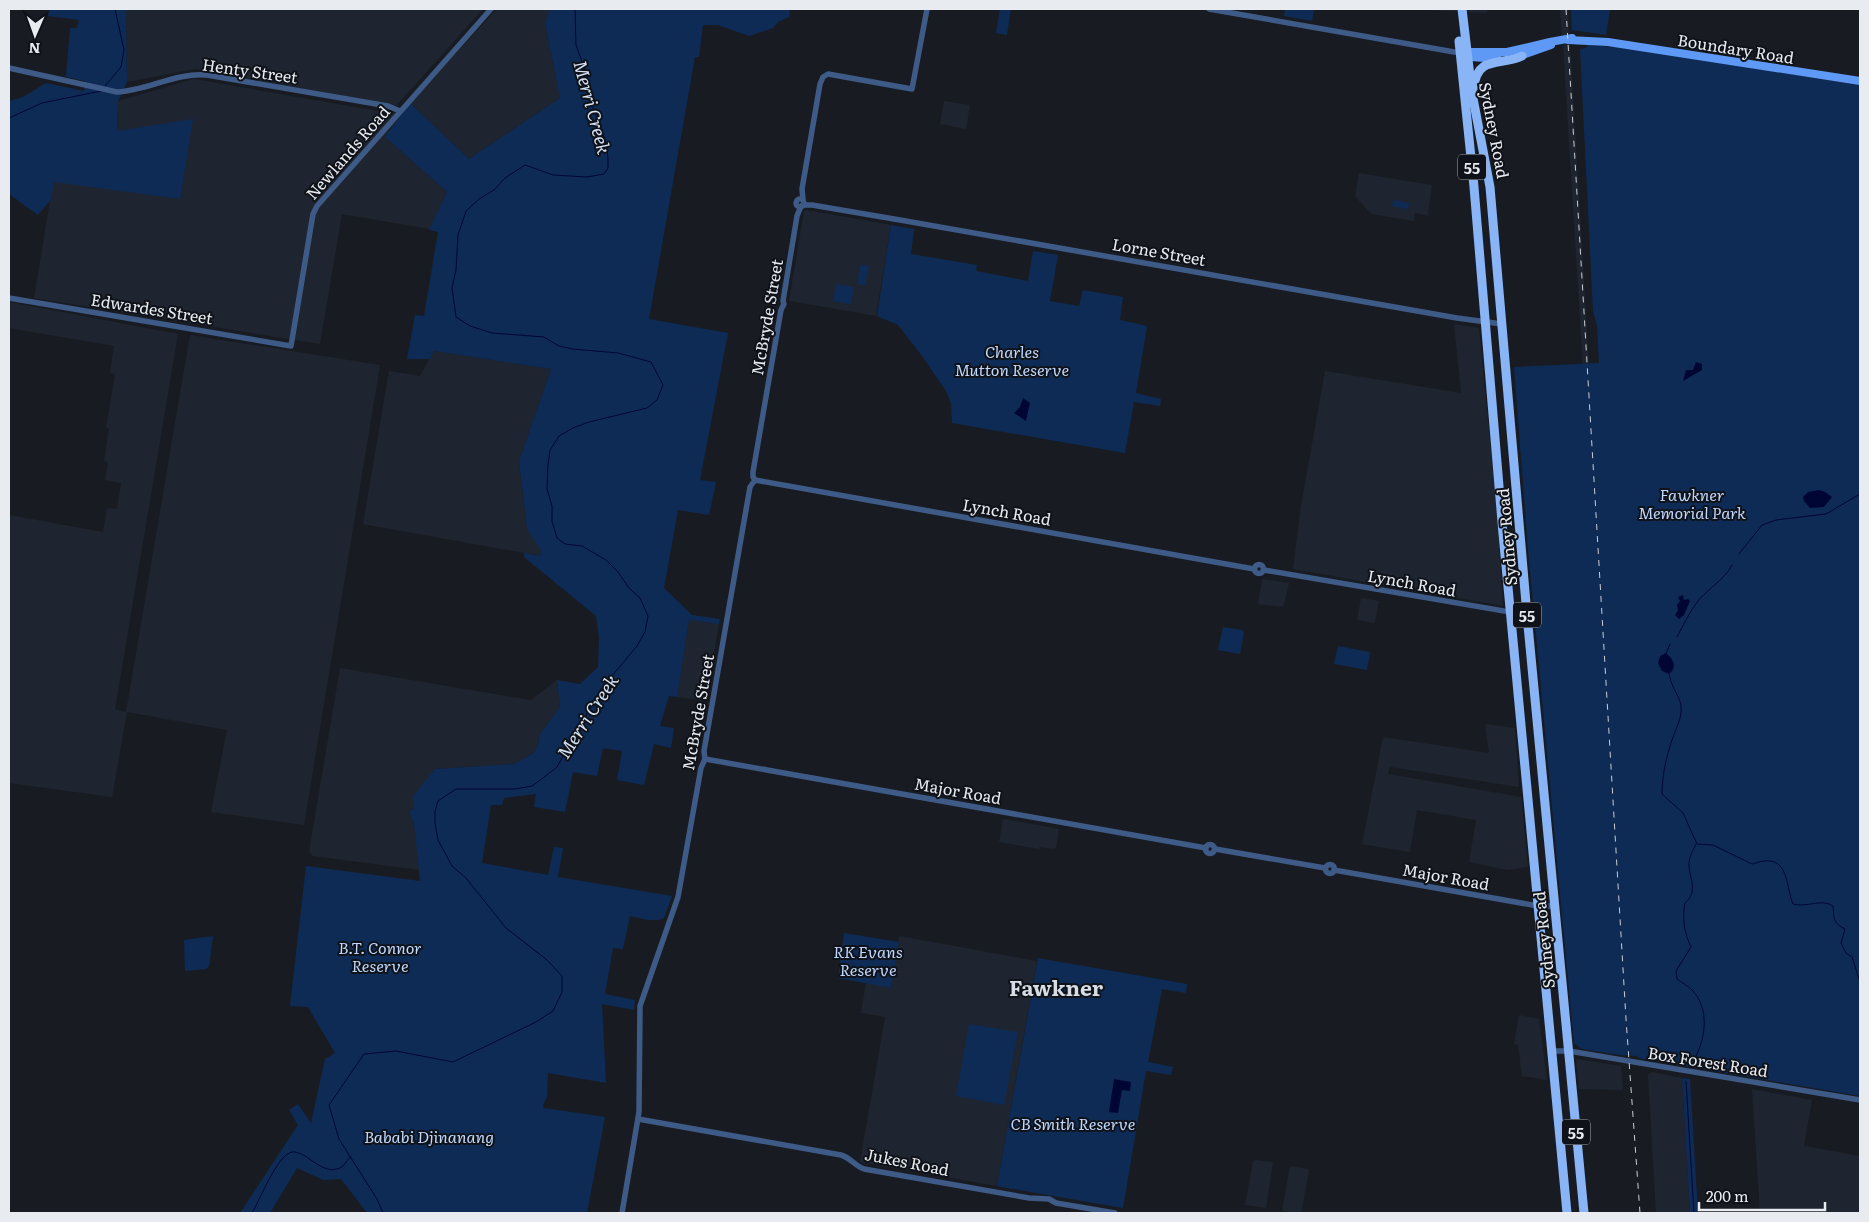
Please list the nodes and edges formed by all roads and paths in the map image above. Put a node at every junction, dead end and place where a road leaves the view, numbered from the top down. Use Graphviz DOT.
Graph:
graph roads {
  1 [pos="491,9"];
  2 [pos="927,9"];
  3 [pos="1209,9"];
  4 [pos="1456,9"];
  5 [pos="1462,9"];
  6 [pos="1566,40"];
  7 [pos="1464,53"];
  8 [pos="1522,56"];
  9 [pos="9,68"];
  10 [pos="1860,81"];
  11 [pos="1473,101"];
  12 [pos="400,111"];
  13 [pos="801,203"];
  14 [pos="9,298"];
  15 [pos="1485,322"];
  16 [pos="1502,324"];
  17 [pos="291,346"];
  18 [pos="755,480"];
  19 [pos="1510,613"];
  20 [pos="1527,615"];
  21 [pos="706,759"];
  22 [pos="1538,906"];
  23 [pos="1554,906"];
  24 [pos="1551,1051"];
  25 [pos="1569,1052"];
  26 [pos="1860,1100"];
  27 [pos="638,1119"];
  28 [pos="622,1213"];
  29 [pos="1115,1213"];
  30 [pos="1567,1213"];
  31 [pos="1584,1213"];
  1 -- 12 [label="street, Newlands Road"];
  2 -- 13 [label="street, McBryde Street"];
  3 -- 7 [label="street"];
  4 -- 7 [label="highway, Sydney Road / 55"];
  5 -- 7 [label="highway, Sydney Road / 55"];
  6 -- 7 [label="main road, Boundary Road"];
  6 -- 8 [label="main road, Boundary Road"];
  6 -- 10 [label="main road, Boundary Road"];
  7 -- 8 [label="main road, Boundary Road"];
  7 -- 11 [label="highway, Sydney Road / 55"];
  7 -- 15 [label="highway, Sydney Road / 55"];
  8 -- 11 [label="highway"];
  9 -- 12 [label="street, Henty Street"];
  11 -- 16 [label="highway, Sydney Road / 55"];
  12 -- 17 [label="street, Newlands Road"];
  13 -- 15 [label="street, Lorne Street"];
  13 -- 18 [label="street, McBryde Street"];
  14 -- 17 [label="street, Edwardes Street"];
  15 -- 16 [label="street, Lorne Street"];
  15 -- 19 [label="highway, Sydney Road / 55"];
  16 -- 20 [label="highway, Sydney Road / 55"];
  18 -- 19 [label="street, Lynch Road"];
  18 -- 21 [label="street, McBryde Street"];
  19 -- 20 [label="street, Lynch Road"];
  19 -- 22 [label="highway, Sydney Road / 55"];
  20 -- 23 [label="highway, Sydney Road / 55"];
  21 -- 22 [label="street, Major Road"];
  21 -- 27 [label="street, McBryde Street"];
  22 -- 23 [label="street, Major Road"];
  22 -- 24 [label="highway, Sydney Road / 55"];
  23 -- 25 [label="highway, Sydney Road / 55"];
  24 -- 25 [label="street, Box Forest Road"];
  24 -- 30 [label="highway, Sydney Road / 55"];
  25 -- 26 [label="street, Box Forest Road"];
  25 -- 31 [label="highway, Sydney Road / 55"];
  27 -- 28 [label="street, McBryde Street"];
  27 -- 29 [label="street, Jukes Road"];
}
